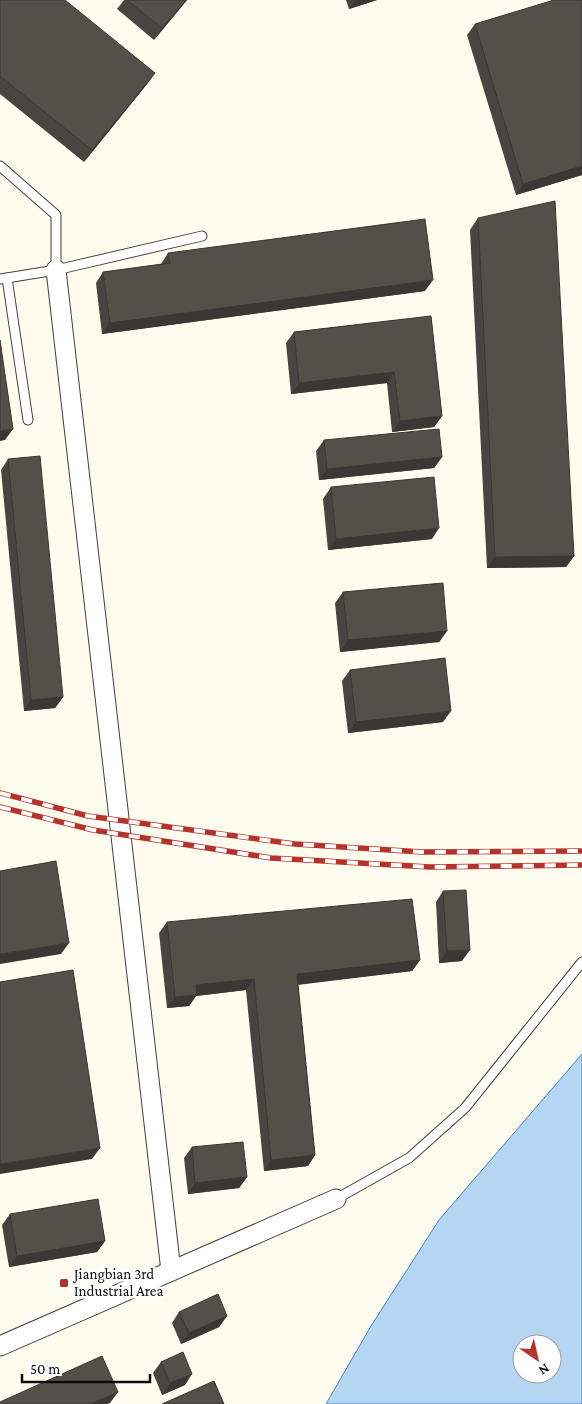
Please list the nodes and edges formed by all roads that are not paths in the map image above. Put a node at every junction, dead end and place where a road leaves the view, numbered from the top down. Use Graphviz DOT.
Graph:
graph roads {
  1 [pos="0,166"];
  2 [pos="202,236"];
  3 [pos="56,270"];
  4 [pos="4,278"];
  5 [pos="28,420"];
  6 [pos="582,962"];
  7 [pos="336,1199"];
  8 [pos="171,1271"];
  9 [pos="0,1346"];
  1 -- 3 [label="lane"];
  2 -- 3 [label="lane"];
  3 -- 4 [label="lane"];
  3 -- 8 [label="street"];
  4 -- 5 [label="lane"];
  6 -- 7 [label="lane"];
  7 -- 8 [label="street"];
  8 -- 9 [label="street"];
}
